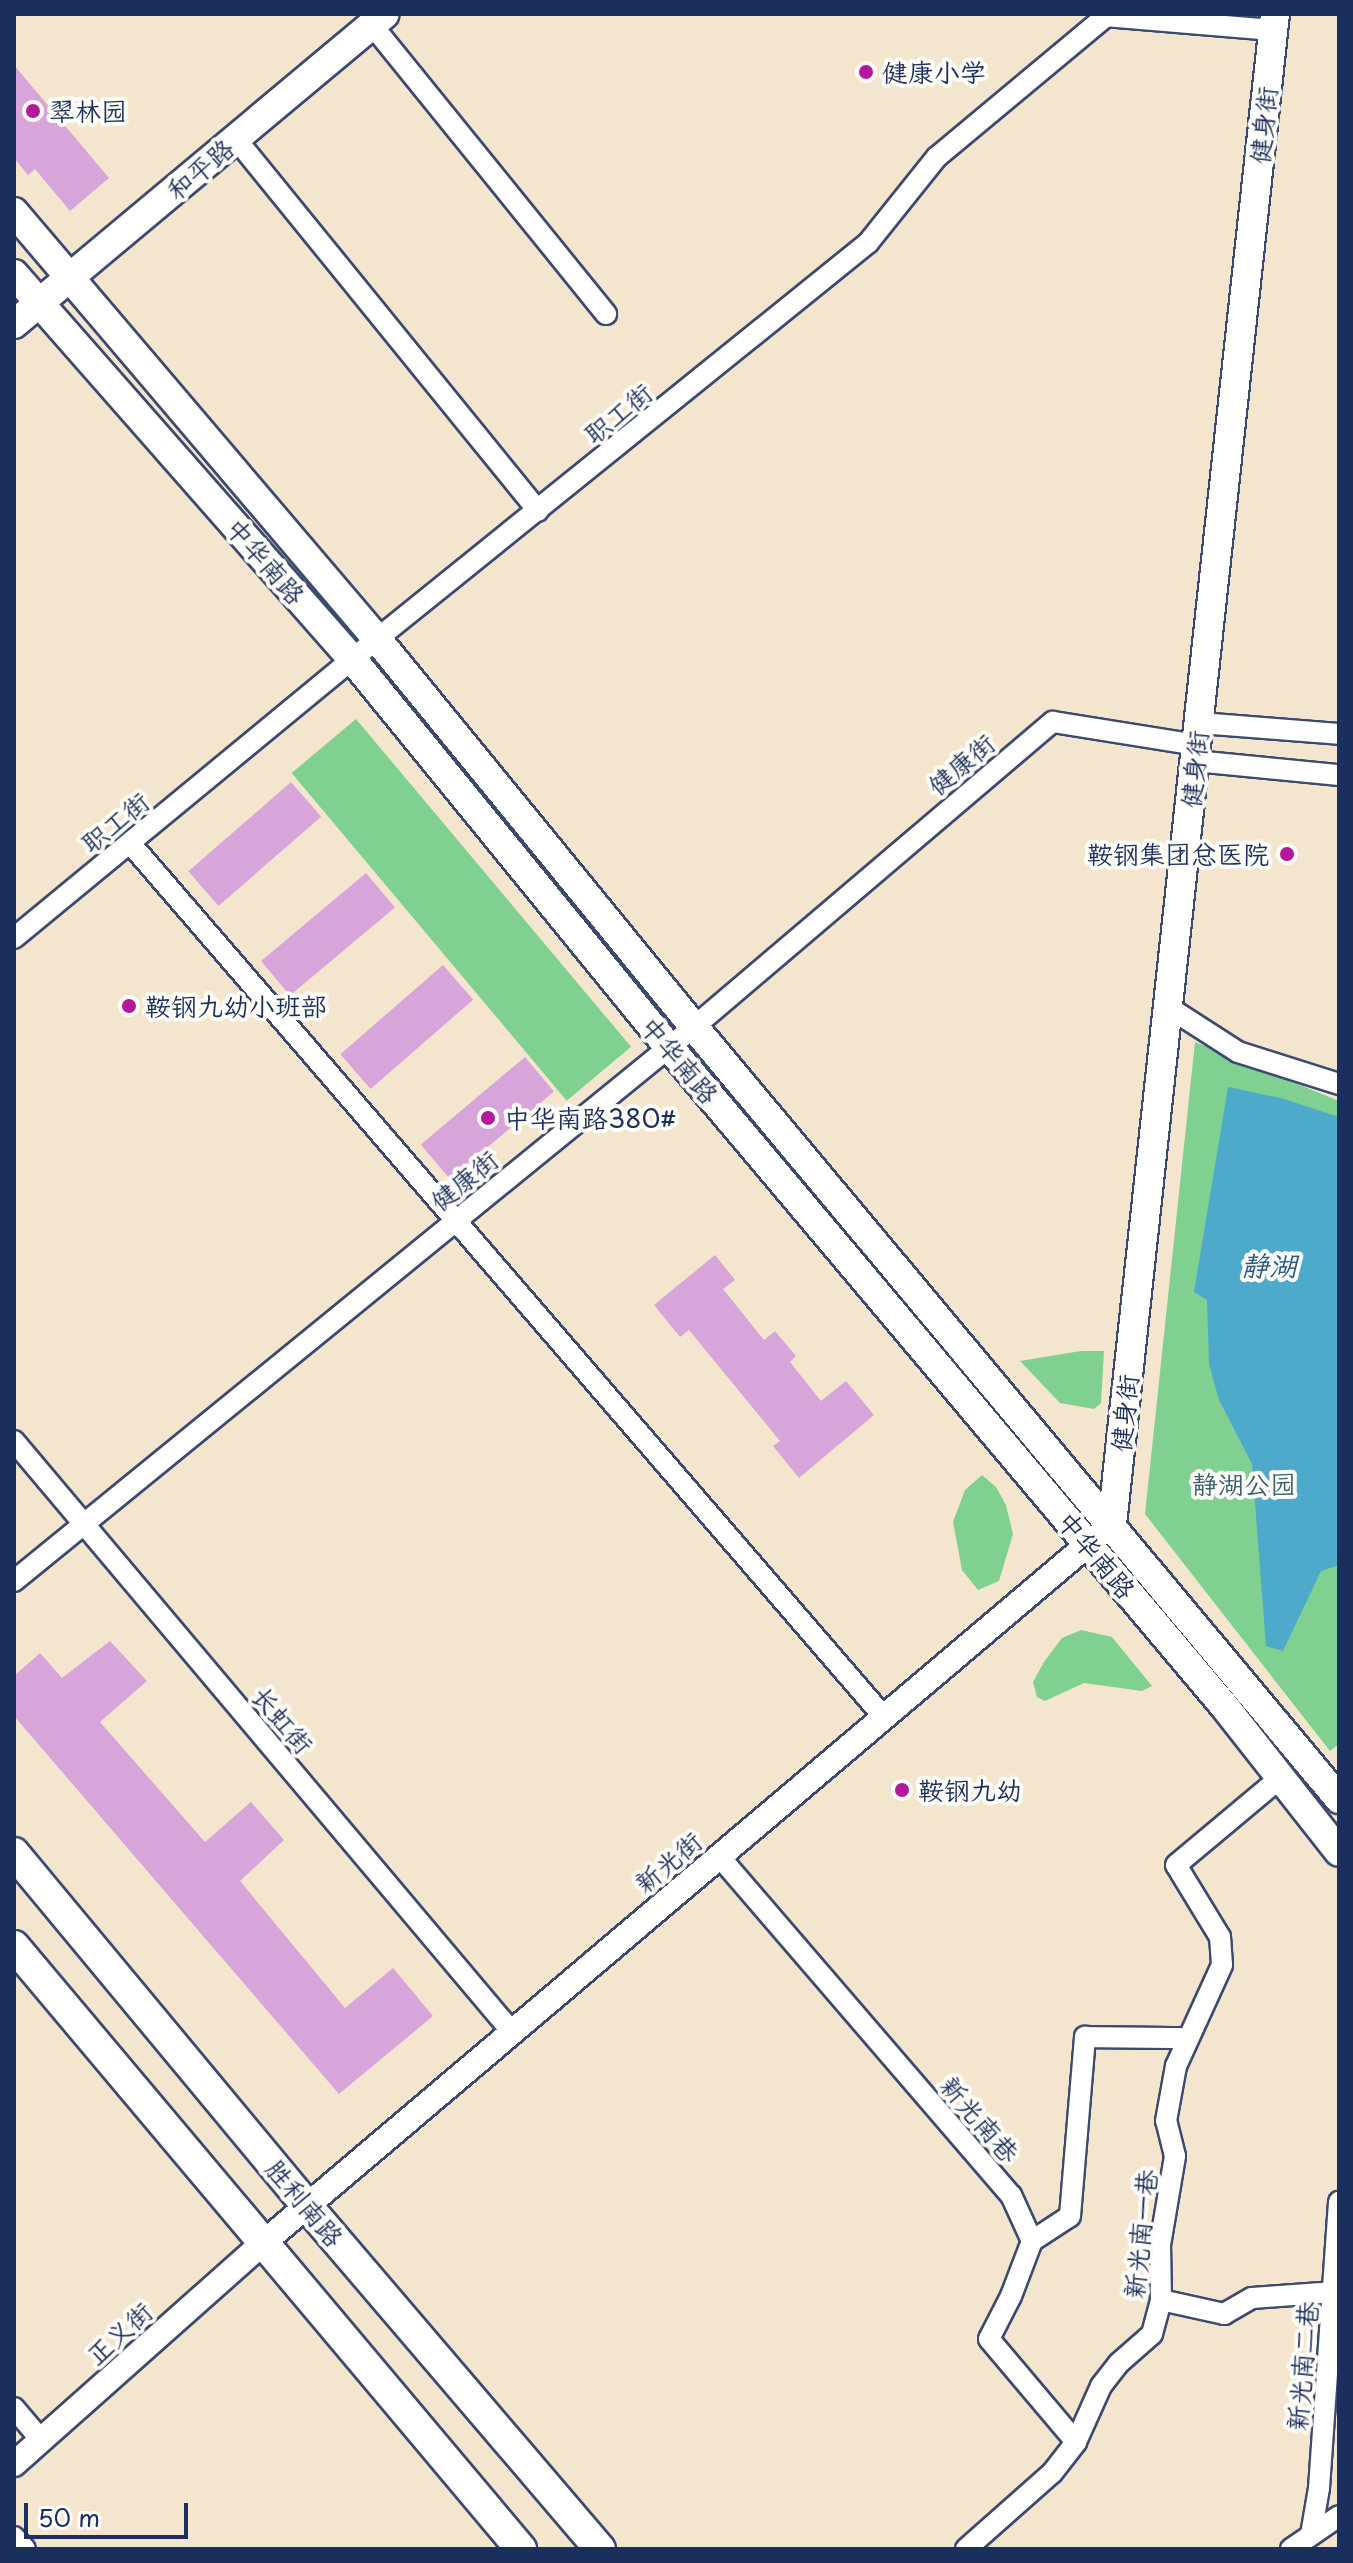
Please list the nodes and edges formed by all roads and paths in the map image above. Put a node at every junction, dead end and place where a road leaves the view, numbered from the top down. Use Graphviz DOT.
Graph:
graph roads {
  1 [pos="378,20"];
  2 [pos="1274,22"];
  3 [pos="236,139"];
  4 [pos="14,212"];
  5 [pos="14,274"];
  6 [pos="70,279"];
  7 [pos="39,303"];
  8 [pos="606,314"];
  9 [pos="14,324"];
  10 [pos="538,511"];
  11 [pos="377,639"];
  12 [pos="353,660"];
  13 [pos="1339,734"];
  14 [pos="1197,743"];
  15 [pos="1339,775"];
  16 [pos="130,843"];
  17 [pos="14,938"];
  18 [pos="1168,1007"];
  19 [pos="694,1027"];
  20 [pos="669,1047"];
  21 [pos="1339,1084"];
  22 [pos="454,1222"];
  23 [pos="14,1441"];
  24 [pos="84,1524"];
  25 [pos="1112,1524"];
  26 [pos="1088,1543"];
  27 [pos="14,1581"];
  28 [pos="883,1716"];
  29 [pos="1279,1779"];
  30 [pos="1339,1799"];
  31 [pos="1339,1852"];
  32 [pos="14,1853"];
  33 [pos="719,1856"];
  34 [pos="14,1946"];
  35 [pos="512,2032"];
  36 [pos="1186,2038"];
  37 [pos="1339,2202"];
  38 [pos="307,2206"];
  39 [pos="1032,2241"];
  40 [pos="262,2244"];
  41 [pos="1335,2292"];
  42 [pos="1161,2300"];
  43 [pos="14,2408"];
  44 [pos="41,2440"];
  45 [pos="1076,2442"];
  46 [pos="14,2464"];
  47 [pos="1339,2516"];
  48 [pos="1311,2535"];
  49 [pos="14,2537"];
  50 [pos="25,2549"];
  51 [pos="521,2549"];
  52 [pos="600,2549"];
  53 [pos="966,2549"];
  54 [pos="1291,2549"];
  1 -- 3 [label="main road, 和平路"];
  1 -- 8 [label="street"];
  2 -- 10 [label="street, 职工街"];
  2 -- 14 [label="main road, 健身街"];
  3 -- 6 [label="main road, 和平路"];
  3 -- 10 [label="street"];
  4 -- 6 [label="main road, 中华南路"];
  5 -- 7 [label="main road, 中华南路"];
  6 -- 7 [label="main road, 和平路"];
  6 -- 11 [label="main road, 中华南路"];
  7 -- 9 [label="main road, 和平路"];
  7 -- 12 [label="main road, 中华南路"];
  10 -- 11 [label="street, 职工街"];
  11 -- 12 [label="street, 职工街"];
  11 -- 19 [label="main road, 中华南路"];
  12 -- 16 [label="street, 职工街"];
  12 -- 20 [label="main road, 中华南路"];
  13 -- 14 [label="street"];
  14 -- 15 [label="street"];
  14 -- 18 [label="main road, 健身街"];
  14 -- 19 [label="street, 健康街"];
  16 -- 17 [label="street, 职工街"];
  16 -- 22 [label="street"];
  18 -- 21 [label="street"];
  18 -- 25 [label="main road, 健身街"];
  19 -- 20 [label="street, 健康街"];
  19 -- 25 [label="main road, 中华南路"];
  20 -- 22 [label="street, 健康街"];
  20 -- 26 [label="main road, 中华南路"];
  22 -- 24 [label="street, 健康街"];
  22 -- 28 [label="street"];
  23 -- 24 [label="street, 长虹街"];
  24 -- 27 [label="street, 健康街"];
  24 -- 35 [label="street, 长虹街"];
  25 -- 26 [label="street, 新光街"];
  25 -- 30 [label="main road, 中华南路"];
  26 -- 28 [label="street, 新光街"];
  26 -- 29 [label="main road, 中华南路"];
  28 -- 33 [label="street, 新光街"];
  29 -- 31 [label="main road, 中华南路"];
  29 -- 36 [label="street, 新光南一巷"];
  32 -- 38 [label="main road, 胜利南路"];
  33 -- 35 [label="street, 新光街"];
  33 -- 39 [label="street, 新光南巷"];
  34 -- 40 [label="main road"];
  35 -- 38 [label="street, 新光街"];
  36 -- 39 [label="street"];
  36 -- 42 [label="street, 新光南一巷"];
  37 -- 41 [label="street, 新光南二巷"];
  38 -- 40 [label="street, 新光街"];
  38 -- 52 [label="main road, 胜利南路"];
  39 -- 45 [label="street"];
  40 -- 44 [label="street, 正义街"];
  40 -- 51 [label="main road"];
  41 -- 42 [label="street"];
  41 -- 48 [label="street, 新光南二巷"];
  42 -- 45 [label="street, 新光南一巷"];
  43 -- 44 [label="street"];
  44 -- 46 [label="street, 正义街"];
  45 -- 53 [label="street, 新光南一巷"];
  47 -- 48 [label="street"];
  48 -- 54 [label="street"];
  49 -- 50 [label="street"];
}
